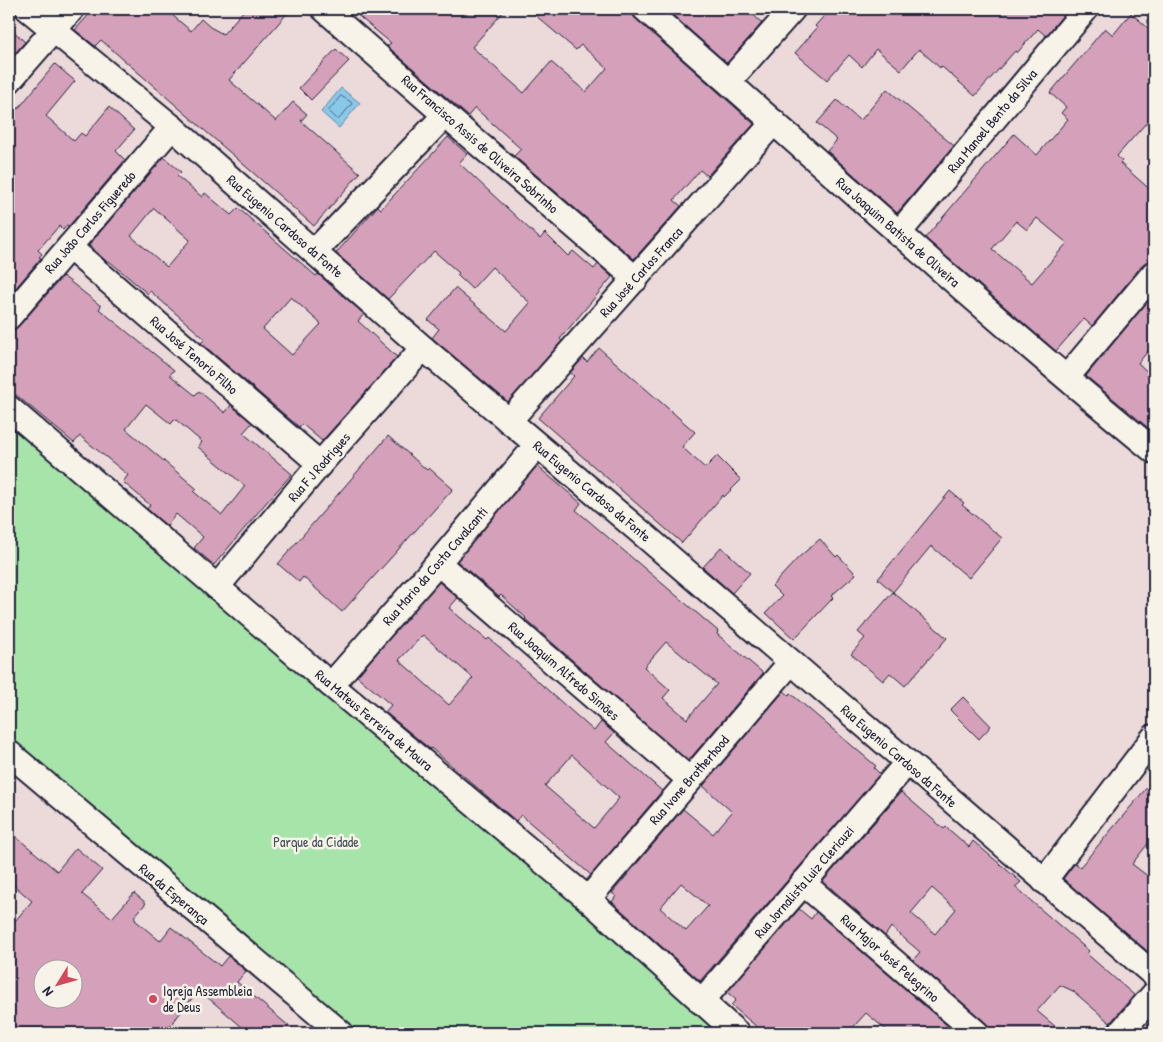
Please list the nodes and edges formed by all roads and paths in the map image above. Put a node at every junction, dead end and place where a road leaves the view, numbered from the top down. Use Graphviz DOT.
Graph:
graph roads {
  1 [pos="28,9"];
  2 [pos="72,9"];
  3 [pos="324,9"];
  4 [pos="645,9"];
  5 [pos="794,9"];
  6 [pos="1086,9"];
  7 [pos="53,30"];
  8 [pos="9,81"];
  9 [pos="729,81"];
  10 [pos="444,115"];
  11 [pos="774,122"];
  12 [pos="172,127"];
  13 [pos="898,234"];
  14 [pos="68,247"];
  15 [pos="314,252"];
  16 [pos="1154,273"];
  17 [pos="636,279"];
  18 [pos="9,317"];
  19 [pos="423,348"];
  20 [pos="1067,377"];
  21 [pos="9,408"];
  22 [pos="509,421"];
  23 [pos="537,445"];
  24 [pos="1154,449"];
  25 [pos="320,464"];
  26 [pos="438,562"];
  27 [pos="217,587"];
  28 [pos="791,662"];
  29 [pos="331,685"];
  30 [pos="1154,737"];
  31 [pos="9,753"];
  32 [pos="907,763"];
  33 [pos="690,780"];
  34 [pos="1044,881"];
  35 [pos="803,883"];
  36 [pos="588,899"];
  37 [pos="1154,975"];
  38 [pos="1154,994"];
  39 [pos="701,1002"];
  40 [pos="341,1033"];
  41 [pos="737,1033"];
  42 [pos="977,1033"];
  43 [pos="1120,1033"];
  1 -- 7 [label="street, Rua Eugenio Cardoso da Fonte"];
  2 -- 7 [label="street"];
  3 -- 10 [label="street, Rua Francisco Assis de Oliveira Sobrinho"];
  4 -- 9 [label="street, Rua Joaquim Batista de Oliveira"];
  5 -- 9 [label="street"];
  6 -- 13 [label="street, Rua Manoel Bento da Silva"];
  7 -- 8 [label="street"];
  7 -- 12 [label="street, Rua Eugenio Cardoso da Fonte"];
  9 -- 11 [label="street, Rua Joaquim Batista de Oliveira"];
  10 -- 15 [label="street"];
  10 -- 17 [label="street, Rua Francisco Assis de Oliveira Sobrinho"];
  11 -- 13 [label="street, Rua Joaquim Batista de Oliveira"];
  11 -- 17 [label="street, Rua José Carlos Franca"];
  12 -- 14 [label="street, Rua João Carlos Figueredo"];
  12 -- 15 [label="street, Rua Eugenio Cardoso da Fonte"];
  13 -- 20 [label="street, Rua Joaquim Batista de Oliveira"];
  14 -- 18 [label="street, Rua João Carlos Figueredo"];
  14 -- 25 [label="street, Rua José Tenorio Filho"];
  15 -- 19 [label="street, Rua Eugenio Cardoso da Fonte"];
  16 -- 20 [label="street"];
  17 -- 22 [label="street, Rua José Carlos Franca"];
  19 -- 22 [label="street, Rua Eugenio Cardoso da Fonte"];
  19 -- 25 [label="street, Rua F J Rodrigues"];
  20 -- 24 [label="street, Rua Joaquim Batista de Oliveira"];
  21 -- 27 [label="street, Rua Mateus Ferreira de Moura"];
  22 -- 23 [label="street, Rua Eugenio Cardoso da Fonte"];
  23 -- 26 [label="street, Rua Mario da Costa Cavalcanti"];
  23 -- 28 [label="street, Rua Eugenio Cardoso da Fonte"];
  25 -- 27 [label="street, Rua F J Rodrigues"];
  26 -- 29 [label="street, Rua Mario da Costa Cavalcanti"];
  26 -- 33 [label="street, Rua Joaquim Alfredo Simões"];
  27 -- 29 [label="street, Rua Mateus Ferreira de Moura"];
  28 -- 32 [label="street, Rua Eugenio Cardoso da Fonte"];
  28 -- 33 [label="street, Rua Ivone Brotherhood"];
  29 -- 36 [label="street, Rua Mateus Ferreira de Moura"];
  30 -- 34 [label="street"];
  31 -- 40 [label="street, Rua da Esperança"];
  32 -- 34 [label="street, Rua Eugenio Cardoso da Fonte"];
  32 -- 35 [label="street, Rua Jornalista Luiz Clericuzi"];
  33 -- 36 [label="street, Rua Ivone Brotherhood"];
  34 -- 37 [label="street, Rua Eugenio Cardoso da Fonte"];
  35 -- 39 [label="street, Rua Jornalista Luiz Clericuzi"];
  35 -- 42 [label="street, Rua Major José Pelegrino"];
  36 -- 39 [label="street, Rua Mateus Ferreira de Moura"];
  38 -- 43 [label="street"];
  39 -- 41 [label="street, Rua Mateus Ferreira de Moura"];
}
